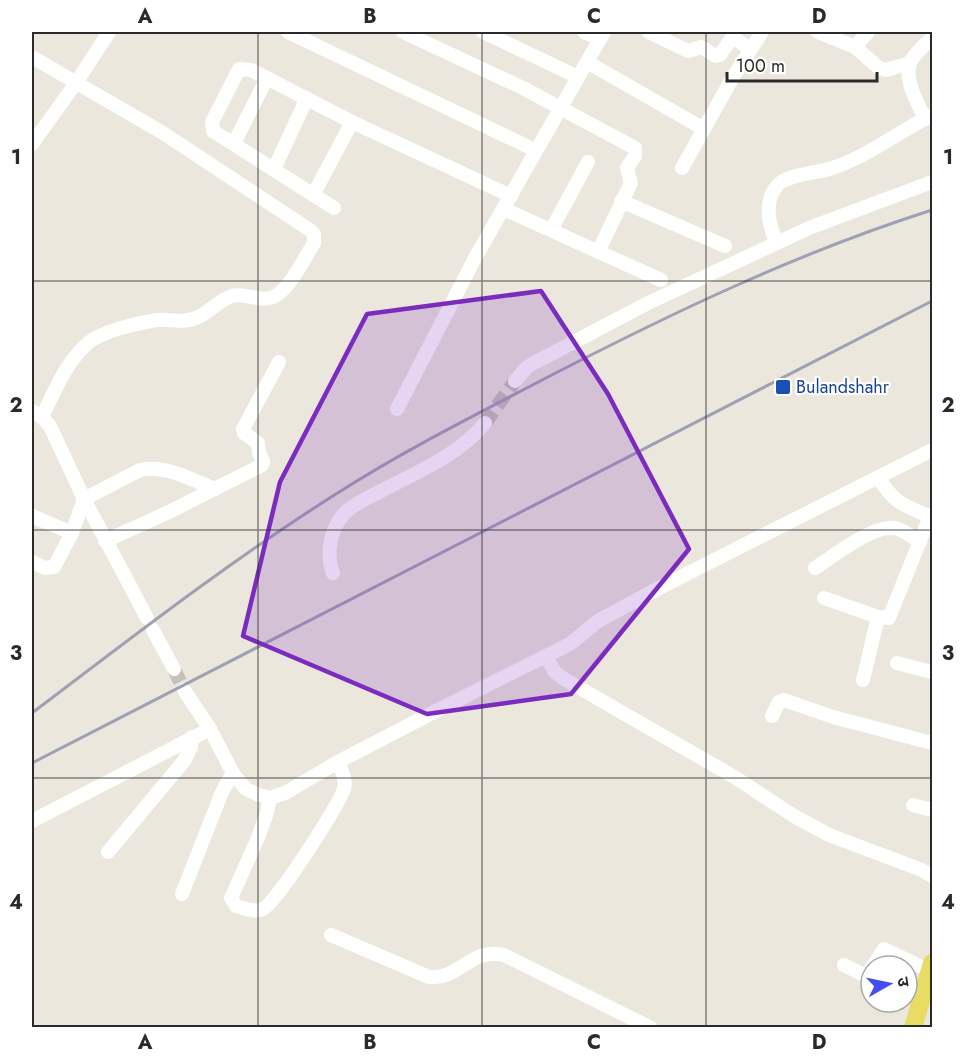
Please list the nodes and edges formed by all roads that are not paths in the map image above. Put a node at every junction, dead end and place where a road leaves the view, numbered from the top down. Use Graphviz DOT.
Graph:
graph roads {
  1 [pos="109,32"];
  2 [pos="288,32"];
  3 [pos="403,32"];
  4 [pos="483,32"];
  5 [pos="584,32"];
  6 [pos="649,32"];
  7 [pos="762,32"];
  8 [pos="818,32"];
  9 [pos="868,32"];
  10 [pos="602,35"];
  11 [pos="933,38"];
  12 [pos="855,47"];
  13 [pos="749,49"];
  14 [pos="32,57"];
  15 [pos="587,62"];
  16 [pos="910,63"];
  17 [pos="578,77"];
  18 [pos="267,78"];
  19 [pos="76,83"];
  20 [pos="307,98"];
  21 [pos="560,108"];
  22 [pos="929,117"];
  23 [pos="352,122"];
  24 [pos="36,129"];
  25 [pos="704,129"];
  26 [pos="32,144"];
  27 [pos="234,144"];
  28 [pos="535,150"];
  29 [pos="588,162"];
  30 [pos="682,168"];
  31 [pos="274,169"];
  32 [pos="933,182"];
  33 [pos="314,195"];
  34 [pos="511,196"];
  35 [pos="621,201"];
  36 [pos="334,208"];
  37 [pos="504,209"];
  38 [pos="551,230"];
  39 [pos="777,243"];
  40 [pos="726,246"];
  41 [pos="598,252"];
  42 [pos="661,280"];
  43 [pos="279,362"];
  44 [pos="515,381"];
  45 [pos="397,409"];
  46 [pos="37,414"];
  47 [pos="485,423"];
  48 [pos="933,450"];
  49 [pos="879,478"];
  50 [pos="214,489"];
  51 [pos="84,499"];
  52 [pos="32,516"];
  53 [pos="932,516"];
  54 [pos="72,533"];
  55 [pos="105,541"];
  56 [pos="920,542"];
  57 [pos="32,562"];
  58 [pos="815,568"];
  59 [pos="333,573"];
  60 [pos="824,598"];
  61 [pos="878,617"];
  62 [pos="546,657"];
  63 [pos="897,663"];
  64 [pos="174,669"];
  65 [pos="933,672"];
  66 [pos="863,680"];
  67 [pos="184,690"];
  68 [pos="772,716"];
  69 [pos="201,732"];
  70 [pos="933,743"];
  71 [pos="338,762"];
  72 [pos="234,775"];
  73 [pos="270,798"];
  74 [pos="913,805"];
  75 [pos="933,810"];
  76 [pos="32,821"];
  77 [pos="108,852"];
  78 [pos="933,876"];
  79 [pos="182,894"];
  80 [pos="331,935"];
  81 [pos="881,954"];
  82 [pos="897,954"];
  83 [pos="844,965"];
  84 [pos="931,967"];
  85 [pos="859,972"];
  86 [pos="917,1026"];
  87 [pos="651,1028"];
  1 -- 19 [label="street"];
  2 -- 28 [label="street"];
  3 -- 21 [label="street"];
  4 -- 17 [label="street"];
  5 -- 10 [label="street"];
  6 -- 13 [label="street"];
  7 -- 13 [label="street"];
  8 -- 12 [label="street"];
  9 -- 12 [label="street"];
  10 -- 15 [label="street"];
  11 -- 16 [label="street"];
  12 -- 16 [label="street"];
  13 -- 25 [label="street"];
  14 -- 19 [label="street"];
  15 -- 17 [label="street"];
  15 -- 25 [label="street"];
  16 -- 22 [label="street"];
  17 -- 21 [label="street"];
  18 -- 20 [label="street"];
  18 -- 27 [label="street"];
  18 -- 27 [label="street"];
  19 -- 24 [label="street"];
  19 -- 46 [label="street"];
  20 -- 23 [label="street"];
  20 -- 31 [label="street"];
  21 -- 28 [label="street"];
  21 -- 35 [label="street"];
  22 -- 39 [label="street"];
  23 -- 33 [label="street"];
  23 -- 34 [label="street"];
  24 -- 26 [label="street"];
  25 -- 30 [label="street"];
  27 -- 31 [label="street"];
  28 -- 34 [label="street"];
  29 -- 38 [label="street"];
  31 -- 33 [label="street"];
  32 -- 39 [label="street"];
  33 -- 36 [label="street"];
  34 -- 37 [label="street"];
  35 -- 40 [label="street"];
  35 -- 41 [label="street"];
  37 -- 38 [label="street"];
  37 -- 45 [label="street"];
  38 -- 41 [label="street"];
  39 -- 44 [label="street"];
  41 -- 42 [label="street"];
  43 -- 50 [label="street"];
  46 -- 51 [label="street"];
  47 -- 59 [label="street"];
  48 -- 49 [label="street"];
  49 -- 53 [label="street"];
  49 -- 62 [label="street"];
  50 -- 51 [label="street"];
  50 -- 55 [label="street"];
  51 -- 54 [label="street"];
  51 -- 55 [label="street"];
  52 -- 54 [label="street"];
  53 -- 56 [label="street"];
  54 -- 57 [label="street"];
  55 -- 64 [label="street"];
  56 -- 58 [label="street"];
  56 -- 61 [label="street"];
  60 -- 61 [label="street"];
  61 -- 66 [label="street"];
  62 -- 71 [label="street"];
  62 -- 78 [label="street"];
  63 -- 65 [label="street"];
  67 -- 69 [label="street"];
  68 -- 70 [label="street"];
  69 -- 72 [label="street"];
  69 -- 76 [label="street"];
  69 -- 77 [label="street"];
  71 -- 73 [label="street"];
  71 -- 73 [label="street"];
  72 -- 73 [label="street"];
  72 -- 79 [label="street"];
  74 -- 75 [label="street"];
  80 -- 87 [label="street"];
  81 -- 82 [label="street"];
  83 -- 85 [label="street"];
  84 -- 86 [label="main road"];
}
